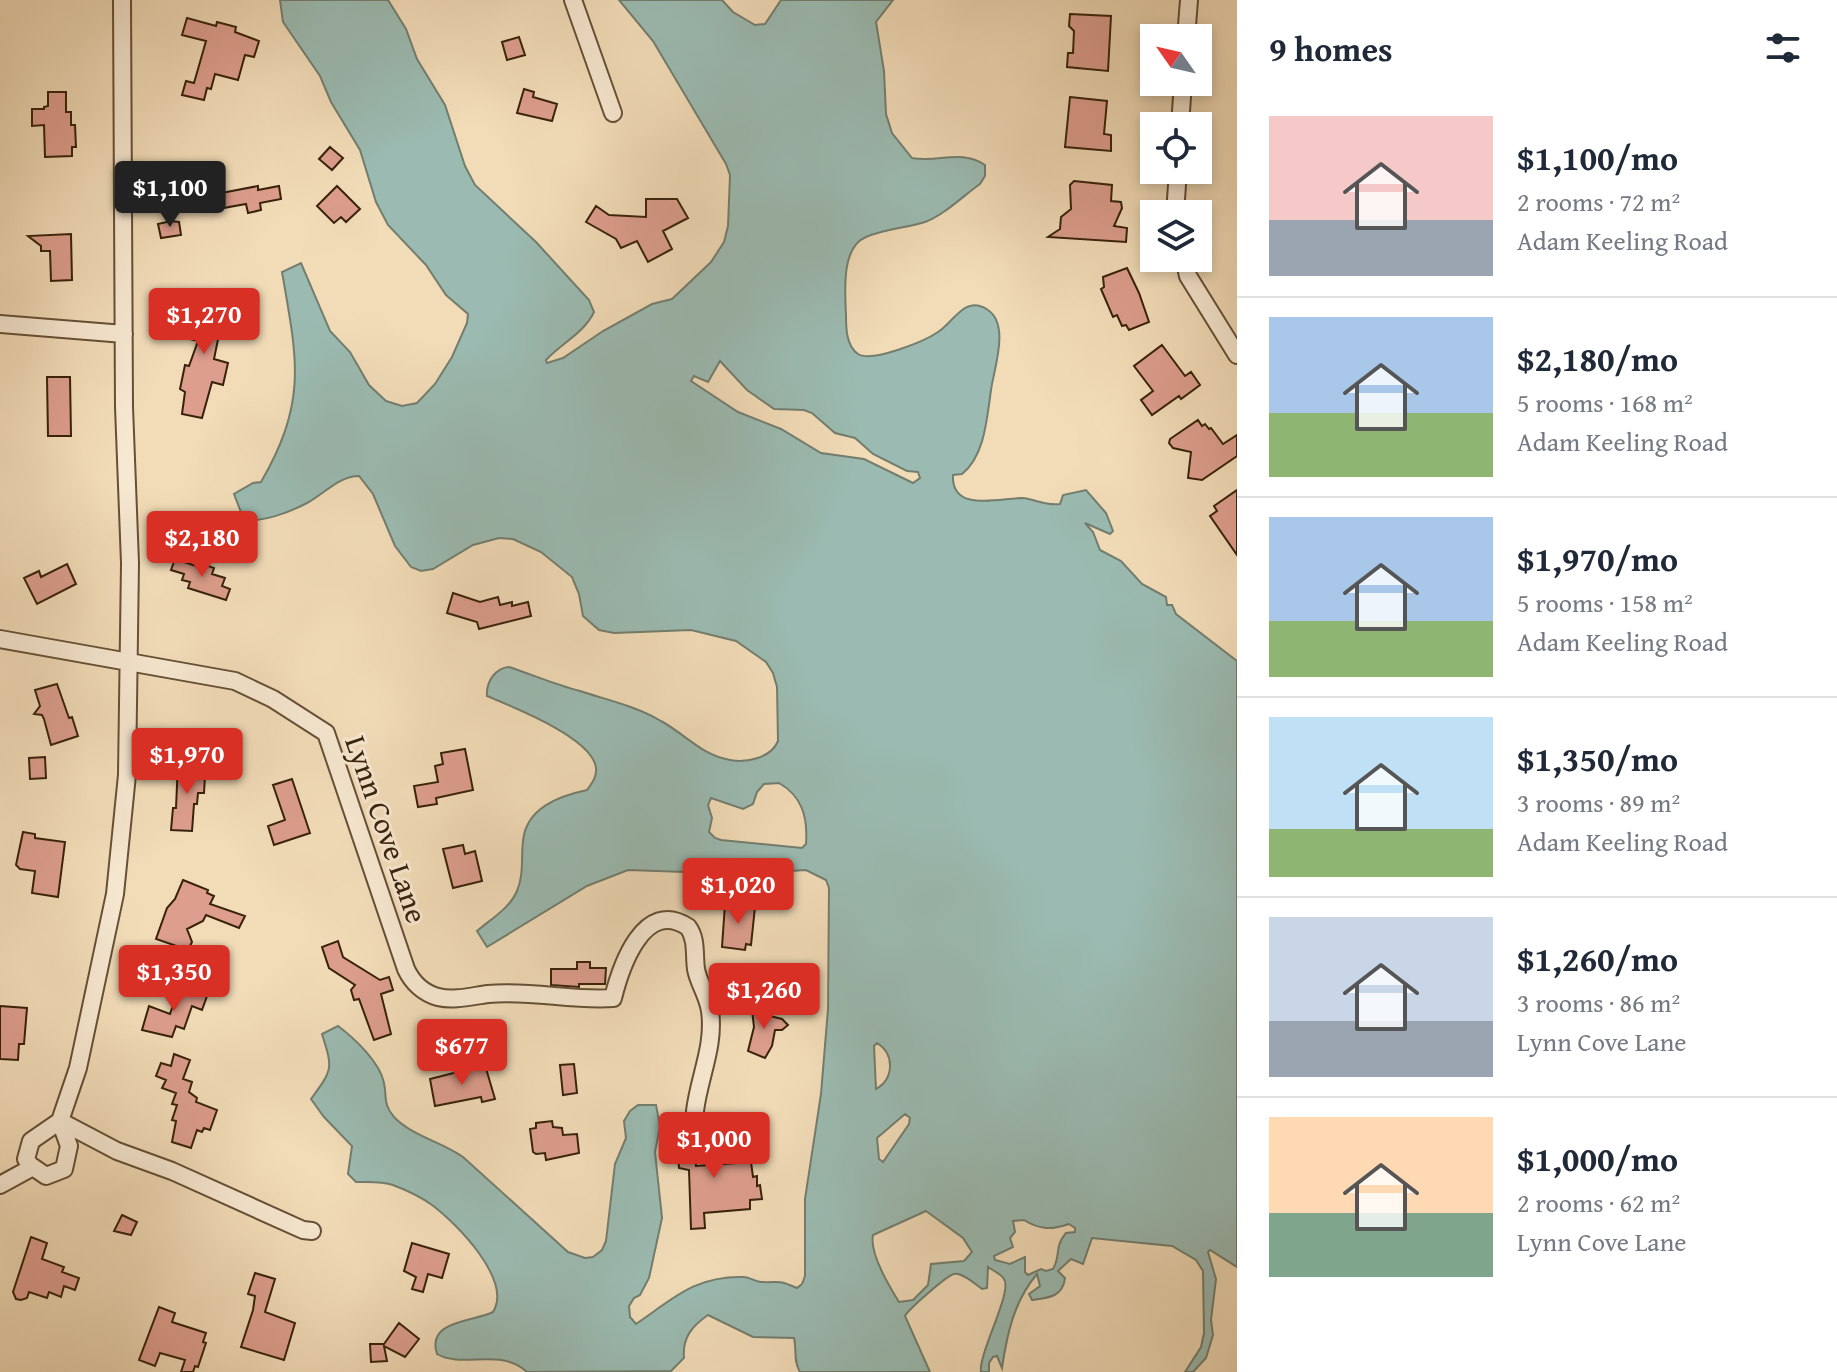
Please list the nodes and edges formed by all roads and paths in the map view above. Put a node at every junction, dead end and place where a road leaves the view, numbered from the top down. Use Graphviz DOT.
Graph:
graph roads {
  1 [pos="122,0"];
  2 [pos="573,0"];
  3 [pos="1189,0"];
  4 [pos="1187,24"];
  5 [pos="613,113"];
  6 [pos="1187,272"];
  7 [pos="0,324"];
  8 [pos="124,334"];
  9 [pos="1237,355"];
  10 [pos="0,639"];
  11 [pos="130,662"];
  12 [pos="695,1111"];
  13 [pos="60,1121"];
  14 [pos="33,1167"];
  15 [pos="0,1185"];
  16 [pos="312,1231"];
  1 -- 8 [label="street"];
  2 -- 5 [label="street"];
  3 -- 4 [label="street"];
  6 -- 9 [label="street"];
  7 -- 8 [label="street"];
  8 -- 11 [label="street"];
  10 -- 11 [label="street, Lynn Cove Lane"];
  11 -- 12 [label="street, Lynn Cove Lane"];
  11 -- 13 [label="street"];
  13 -- 14 [label="street"];
  13 -- 14 [label="street"];
  13 -- 16 [label="street"];
  14 -- 15 [label="street"];
}
